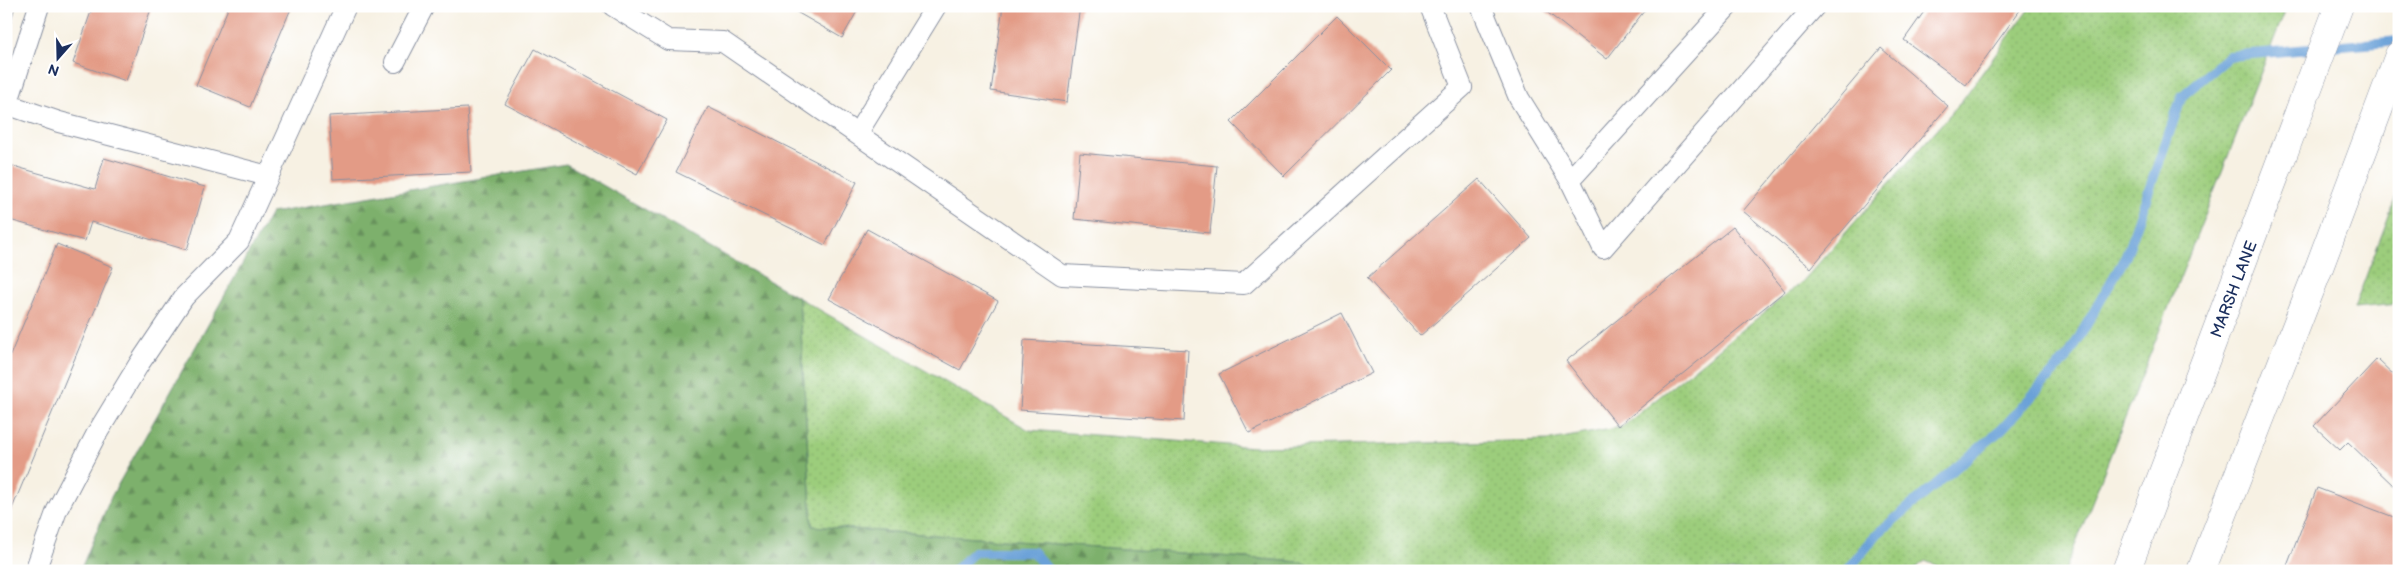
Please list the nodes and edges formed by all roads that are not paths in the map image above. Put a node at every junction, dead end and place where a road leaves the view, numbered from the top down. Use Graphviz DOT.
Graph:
graph roads {
  1 [pos="40,6"];
  2 [pos="346,6"];
  3 [pos="424,6"];
  4 [pos="613,6"];
  5 [pos="936,6"];
  6 [pos="1430,6"];
  7 [pos="1481,6"];
  8 [pos="1728,6"];
  9 [pos="1815,6"];
  10 [pos="2339,6"];
  11 [pos="2399,55"];
  12 [pos="395,62"];
  13 [pos="7,104"];
  14 [pos="857,134"];
  15 [pos="268,176"];
  16 [pos="1570,180"];
  17 [pos="35,571"];
  18 [pos="2126,571"];
  19 [pos="2201,571"];
  1 -- 13 [label="lane"];
  2 -- 15 [label="lane"];
  3 -- 12 [label="lane"];
  4 -- 14 [label="lane"];
  5 -- 14 [label="lane"];
  6 -- 14 [label="lane"];
  7 -- 16 [label="lane"];
  8 -- 16 [label="lane"];
  9 -- 16 [label="lane"];
  10 -- 18 [label="main road, MARSH LANE"];
  11 -- 19 [label="main road"];
  13 -- 15 [label="lane"];
  15 -- 17 [label="lane"];
}
